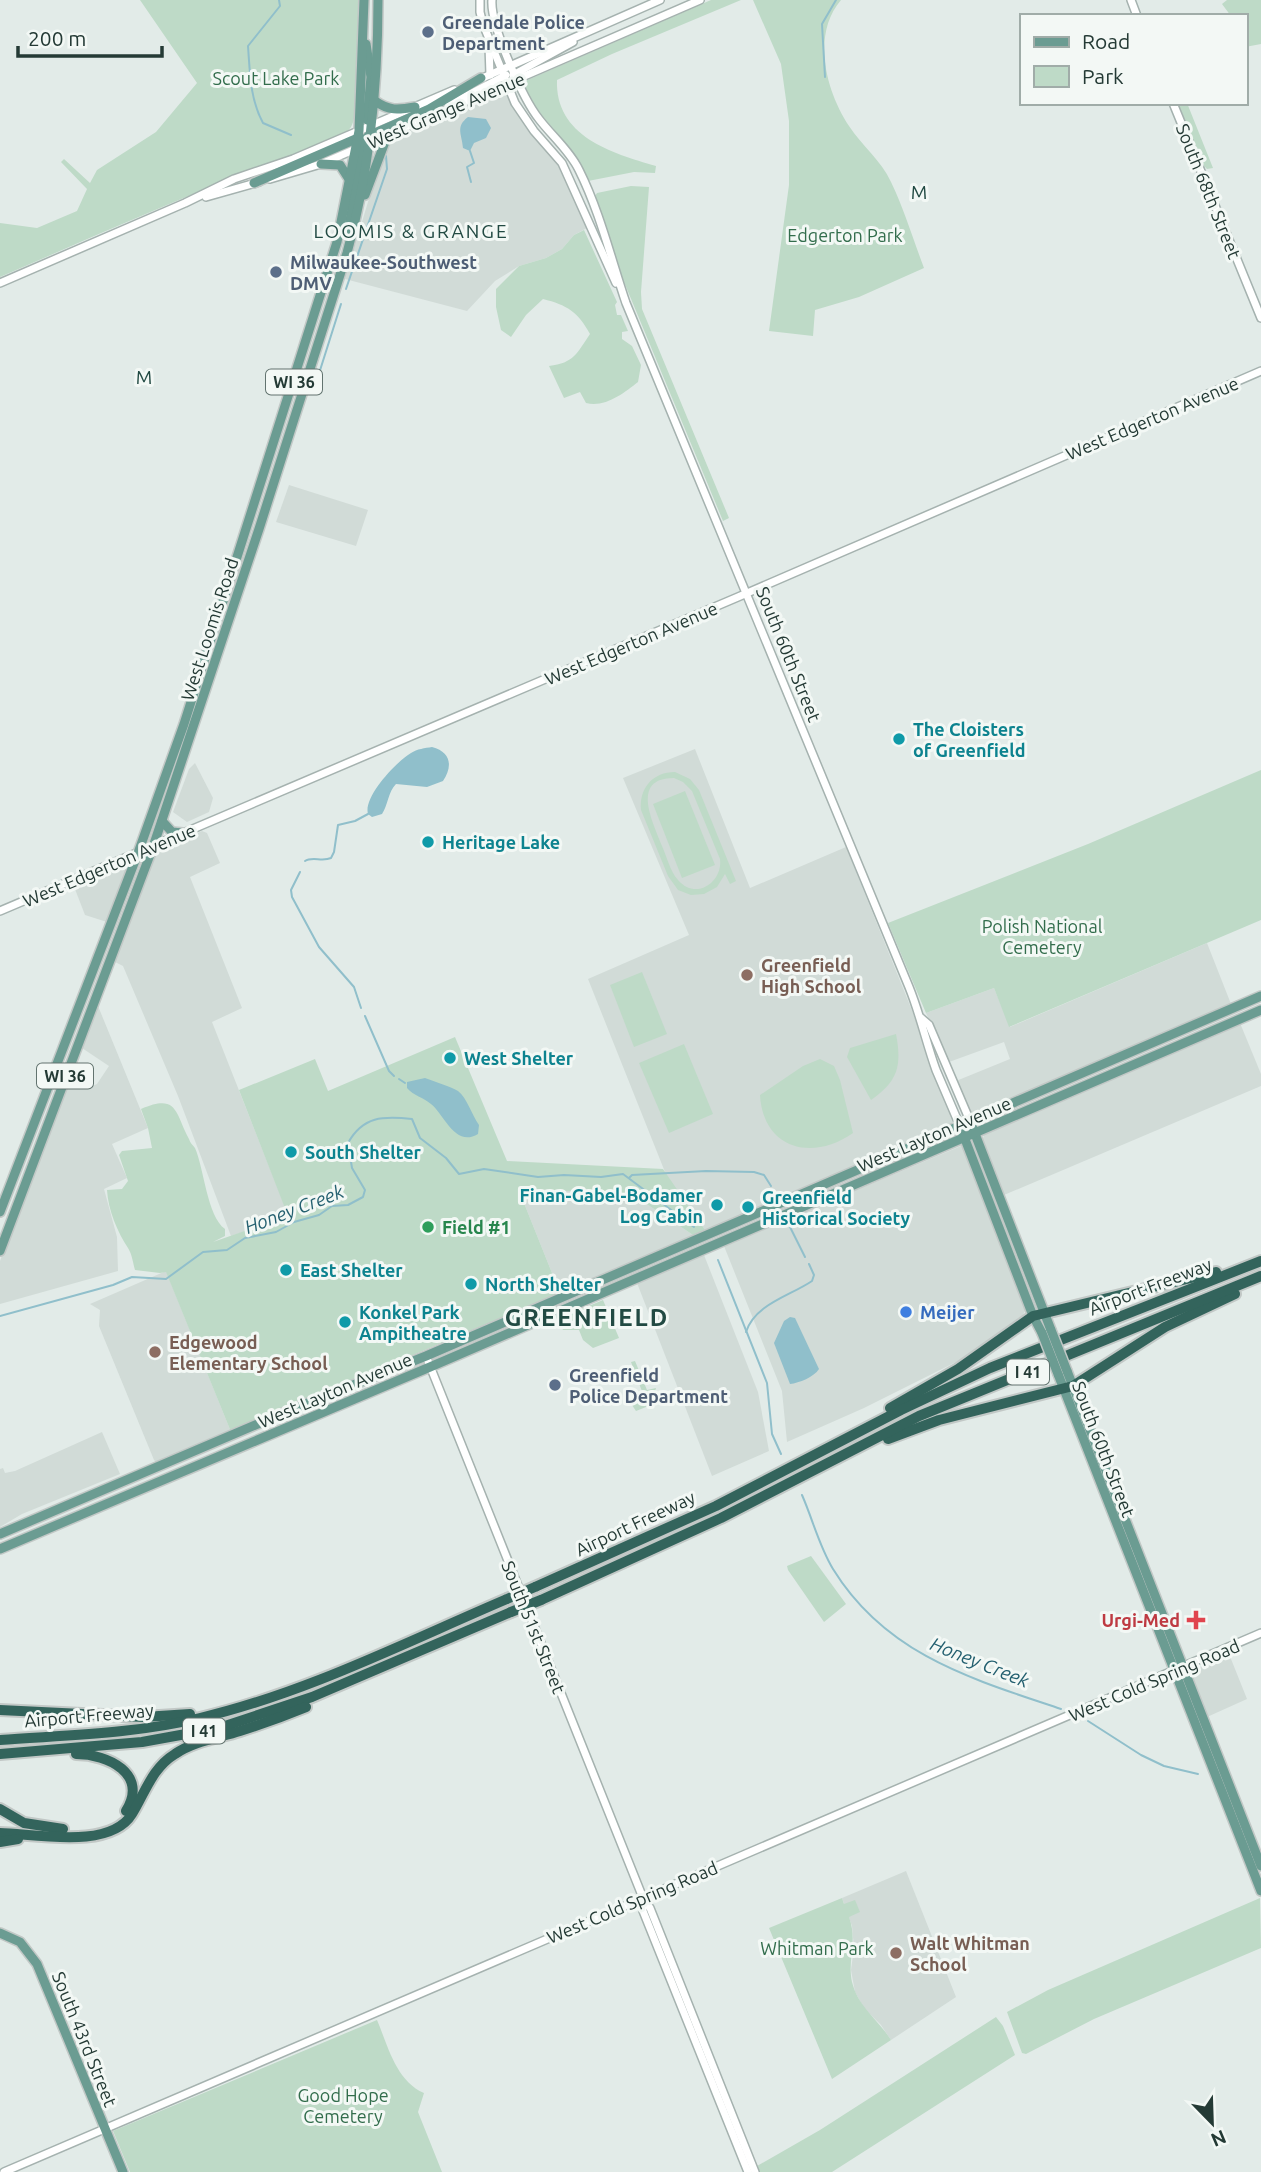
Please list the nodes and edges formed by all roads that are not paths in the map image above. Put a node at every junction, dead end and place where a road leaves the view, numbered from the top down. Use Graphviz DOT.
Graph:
graph roads {
  1 [pos="363,0"];
  2 [pos="378,0"];
  3 [pos="481,0"];
  4 [pos="492,0"];
  5 [pos="660,0"];
  6 [pos="700,0"];
  7 [pos="487,35"];
  8 [pos="515,73"];
  9 [pos="486,76"];
  10 [pos="505,77"];
  11 [pos="375,101"];
  12 [pos="1174,105"];
  13 [pos="415,107"];
  14 [pos="388,134"];
  15 [pos="364,137"];
  16 [pos="321,164"];
  17 [pos="254,183"];
  18 [pos="349,184"];
  19 [pos="186,203"];
  20 [pos="358,213"];
  21 [pos="344,261"];
  22 [pos="0,282"];
  23 [pos="626,303"];
  24 [pos="1261,318"];
  25 [pos="1261,371"];
  26 [pos="240,552"];
  27 [pos="250,555"];
  28 [pos="747,594"];
  29 [pos="152,813"];
  30 [pos="162,819"];
  31 [pos="183,833"];
  32 [pos="153,847"];
  33 [pos="138,853"];
  34 [pos="127,881"];
  35 [pos="138,886"];
  36 [pos="0,911"];
  37 [pos="1261,996"];
  38 [pos="81,1001"];
  39 [pos="92,1005"];
  40 [pos="1261,1010"];
  41 [pos="922,1018"];
  42 [pos="955,1086"];
  43 [pos="945,1090"];
  44 [pos="970,1121"];
  45 [pos="960,1126"];
  46 [pos="975,1133"];
  47 [pos="964,1138"];
  48 [pos="992,1178"];
  49 [pos="981,1182"];
  50 [pos="0,1212"];
  51 [pos="0,1251"];
  52 [pos="1261,1255"];
  53 [pos="1261,1261"];
  54 [pos="1261,1276"];
  55 [pos="1261,1283"];
  56 [pos="1039,1314"];
  57 [pos="426,1356"];
  58 [pos="430,1367"];
  59 [pos="1069,1388"];
  60 [pos="864,1428"];
  61 [pos="800,1478"];
  62 [pos="0,1534"];
  63 [pos="0,1549"];
  64 [pos="1261,1633"];
  65 [pos="397,1661"];
  66 [pos="1183,1667"];
  67 [pos="1174,1672"];
  68 [pos="288,1692"];
  69 [pos="1186,1701"];
  70 [pos="0,1710"];
  71 [pos="1200,1712"];
  72 [pos="0,1741"];
  73 [pos="0,1754"];
  74 [pos="0,1809"];
  75 [pos="0,1833"];
  76 [pos="42,1836"];
  77 [pos="0,1842"];
  78 [pos="1261,1866"];
  79 [pos="1261,1891"];
  80 [pos="643,1898"];
  81 [pos="0,1933"];
  82 [pos="105,2129"];
  83 [pos="4,2172"];
  84 [pos="123,2172"];
  85 [pos="748,2172"];
  86 [pos="755,2172"];
  1 -- 15 [label="main road"];
  2 -- 11 [label="main road, West Loomis Road / WI 36"];
  3 -- 7 [label="street"];
  4 -- 8 [label="street, South 60th Street"];
  5 -- 8 [label="street, West Grange Avenue"];
  6 -- 8 [label="street, West Grange Avenue"];
  7 -- 9 [label="street"];
  7 -- 10 [label="street, South 60th Street"];
  8 -- 10 [label="street, West Grange Avenue"];
  8 -- 10 [label="street"];
  8 -- 23 [label="street, South 60th Street"];
  9 -- 10 [label="street, West Grange Avenue"];
  9 -- 13 [label="street, West Grange Avenue"];
  9 -- 15 [label="main road"];
  10 -- 14 [label="street, West Grange Avenue"];
  10 -- 23 [label="street, South 60th Street"];
  11 -- 13 [label="main road"];
  11 -- 15 [label="main road, West Loomis Road / WI 36"];
  12 -- 24 [label="street, South 68th Street"];
  13 -- 15 [label="street, West Grange Avenue"];
  14 -- 15 [label="street, West Grange Avenue"];
  14 -- 20 [label="main road"];
  15 -- 16 [label="street, West Grange Avenue"];
  15 -- 17 [label="main road"];
  15 -- 18 [label="main road, West Loomis Road / WI 36"];
  15 -- 19 [label="street, West Grange Avenue"];
  15 -- 20 [label="main road, West Loomis Road / WI 36"];
  15 -- 21 [label="main road"];
  16 -- 17 [label="street, West Grange Avenue"];
  16 -- 18 [label="main road"];
  17 -- 19 [label="street, West Grange Avenue"];
  18 -- 26 [label="main road, West Loomis Road / WI 36"];
  19 -- 22 [label="street, West Grange Avenue"];
  20 -- 21 [label="main road, West Loomis Road / WI 36"];
  21 -- 27 [label="main road, West Loomis Road / WI 36"];
  23 -- 28 [label="street, South 60th Street"];
  25 -- 28 [label="street, West Edgerton Avenue"];
  26 -- 27 [label="main road"];
  26 -- 29 [label="main road, West Loomis Road / WI 36"];
  27 -- 30 [label="main road, West Loomis Road / WI 36"];
  28 -- 31 [label="street, West Edgerton Avenue"];
  28 -- 41 [label="street, South 60th Street"];
  29 -- 30 [label="main road"];
  29 -- 33 [label="main road, West Loomis Road / WI 36"];
  30 -- 31 [label="main road"];
  30 -- 32 [label="main road, West Loomis Road / WI 36"];
  31 -- 32 [label="street, West Edgerton Avenue"];
  32 -- 33 [label="street, West Edgerton Avenue"];
  32 -- 35 [label="main road, West Loomis Road / WI 36"];
  33 -- 34 [label="main road, West Loomis Road / WI 36"];
  33 -- 36 [label="street, West Edgerton Avenue"];
  34 -- 35 [label="main road"];
  34 -- 38 [label="main road, West Loomis Road / WI 36"];
  35 -- 39 [label="main road, West Loomis Road / WI 36"];
  37 -- 44 [label="main road, West Layton Avenue"];
  38 -- 39 [label="main road"];
  38 -- 50 [label="main road, West Loomis Road / WI 36"];
  39 -- 51 [label="main road, West Loomis Road / WI 36"];
  40 -- 46 [label="main road, West Layton Avenue"];
  41 -- 42 [label="street, South 60th Street"];
  41 -- 43 [label="street, South 60th Street"];
  42 -- 43 [label="street"];
  42 -- 44 [label="street, South 60th Street"];
  43 -- 45 [label="street, South 60th Street"];
  44 -- 45 [label="main road, West Layton Avenue"];
  44 -- 46 [label="main road, South 60th Street"];
  45 -- 47 [label="main road, South 60th Street"];
  45 -- 57 [label="main road, West Layton Avenue"];
  46 -- 47 [label="main road, West Layton Avenue"];
  46 -- 48 [label="main road, South 60th Street"];
  47 -- 49 [label="main road, South 60th Street"];
  47 -- 58 [label="main road, West Layton Avenue"];
  48 -- 49 [label="main road"];
  48 -- 56 [label="main road, South 60th Street"];
  49 -- 56 [label="main road, South 60th Street"];
  52 -- 56 [label="highway"];
  53 -- 60 [label="highway, Airport Freeway / I 41"];
  54 -- 61 [label="highway, Airport Freeway / I 41"];
  55 -- 59 [label="highway"];
  56 -- 59 [label="main road, South 60th Street, bridge"];
  56 -- 60 [label="highway"];
  57 -- 58 [label="street, South 51st Street"];
  57 -- 62 [label="main road, West Layton Avenue"];
  58 -- 63 [label="main road, West Layton Avenue"];
  58 -- 80 [label="street, South 51st Street"];
  59 -- 61 [label="highway"];
  59 -- 66 [label="main road, South 60th Street"];
  59 -- 67 [label="main road, South 60th Street"];
  60 -- 68 [label="highway, Airport Freeway / I 41, bridge"];
  61 -- 65 [label="highway, Airport Freeway / I 41, bridge"];
  64 -- 66 [label="street, West Cold Spring Road"];
  65 -- 73 [label="highway, Airport Freeway / I 41"];
  65 -- 76 [label="highway"];
  66 -- 67 [label="street, West Cold Spring Road"];
  66 -- 71 [label="main road, South 60th Street"];
  67 -- 69 [label="main road, South 60th Street"];
  67 -- 80 [label="street, West Cold Spring Road"];
  68 -- 70 [label="highway"];
  68 -- 72 [label="highway, Airport Freeway / I 41"];
  69 -- 71 [label="main road"];
  69 -- 79 [label="main road, South 60th Street"];
  71 -- 78 [label="main road, South 60th Street"];
  73 -- 74 [label="highway"];
  75 -- 76 [label="highway"];
  76 -- 77 [label="highway"];
  80 -- 82 [label="street, West Cold Spring Road"];
  80 -- 85 [label="street, South 51st Street"];
  80 -- 86 [label="street, South 51st Street"];
  81 -- 82 [label="main road, South 43rd Street"];
  82 -- 83 [label="street, West Cold Spring Road"];
  82 -- 84 [label="main road, South 43rd Street"];
}
